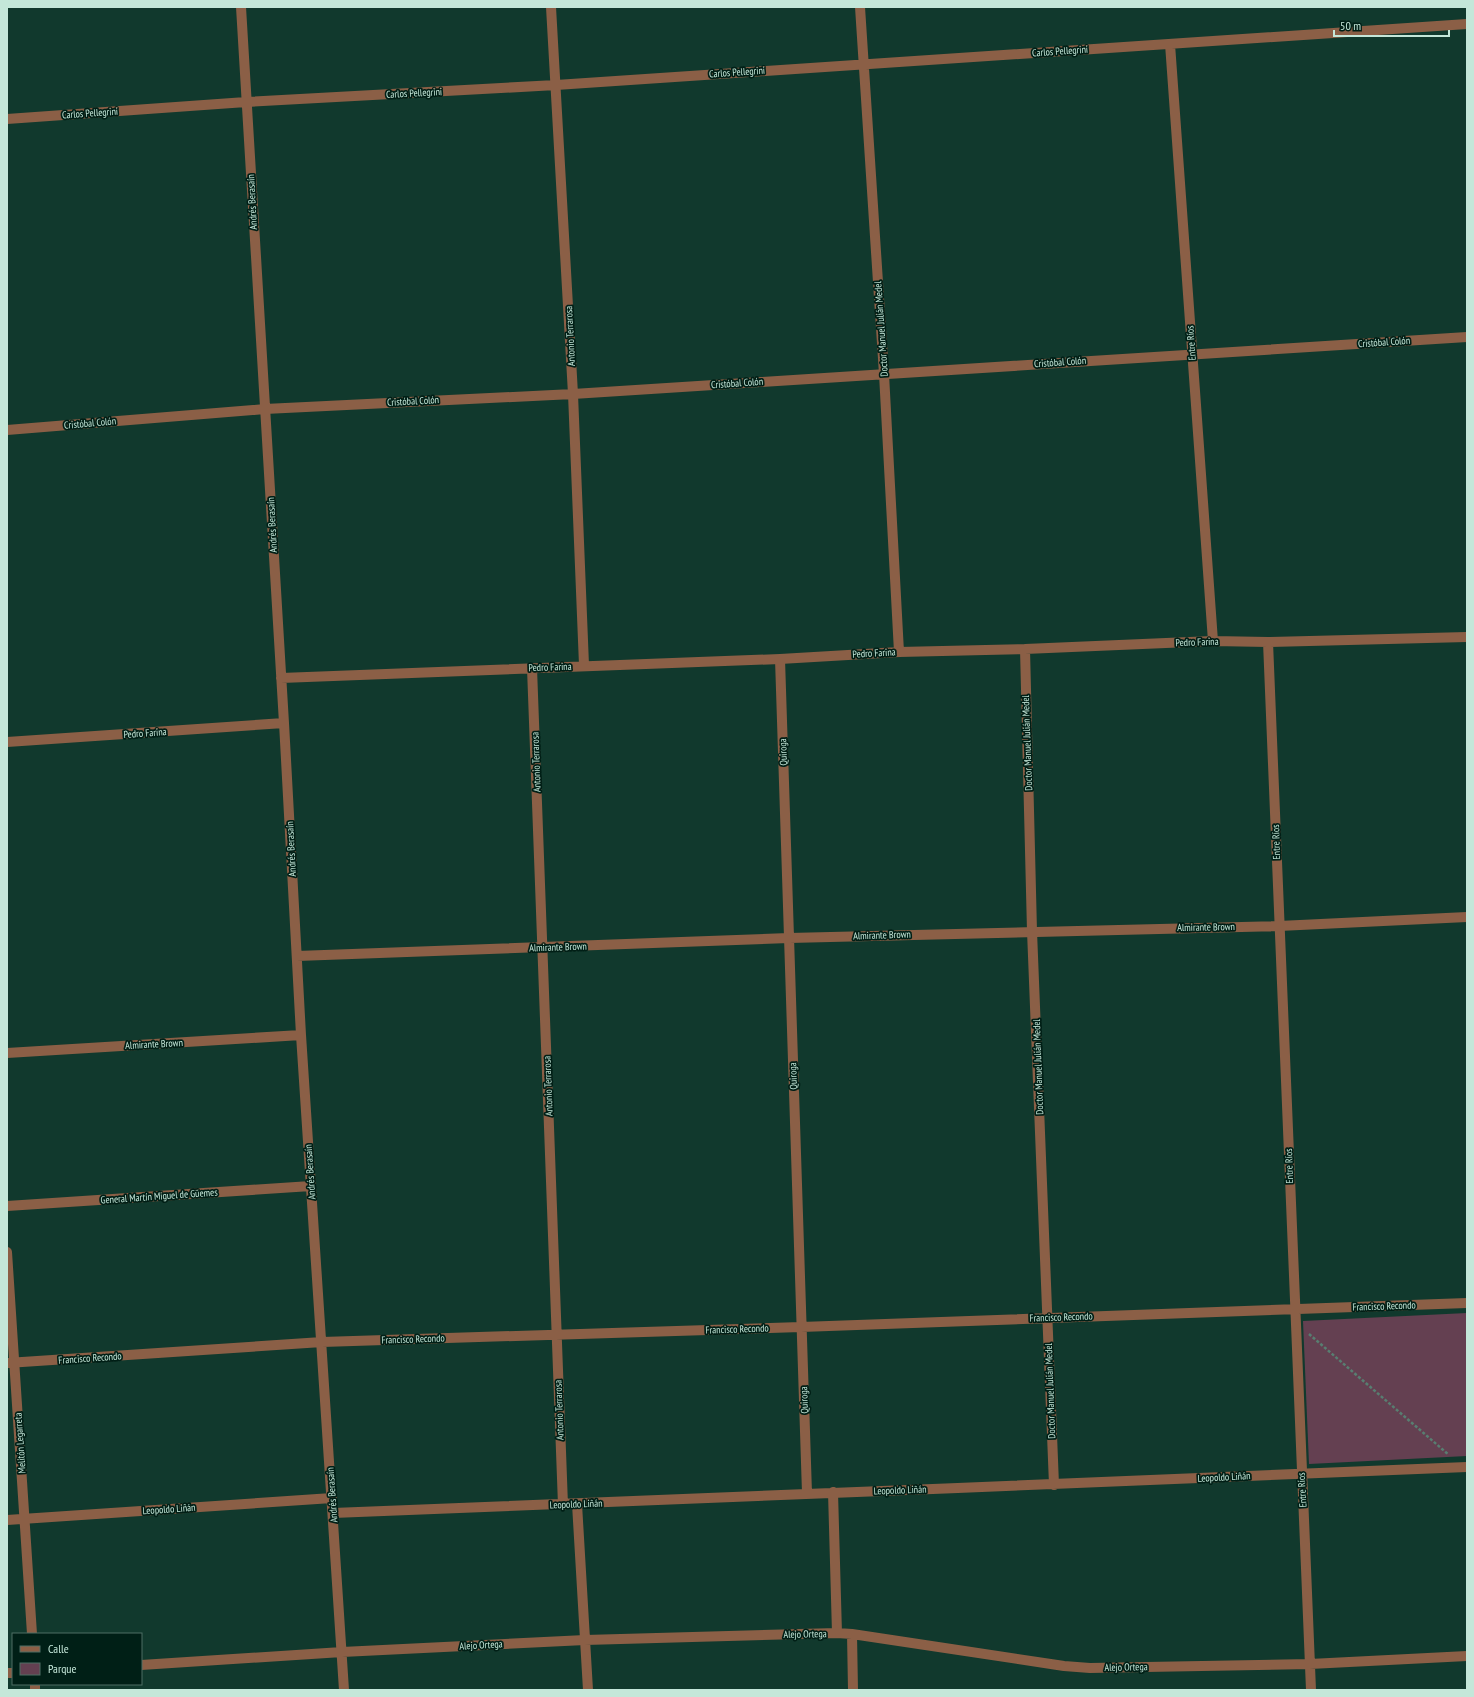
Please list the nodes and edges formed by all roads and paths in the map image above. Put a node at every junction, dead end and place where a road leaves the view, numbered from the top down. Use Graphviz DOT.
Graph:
graph roads {
  1 [pos="241,7"];
  2 [pos="551,7"];
  3 [pos="860,7"];
  4 [pos="1467,24"];
  5 [pos="1170,44"];
  6 [pos="864,64"];
  7 [pos="556,85"];
  8 [pos="246,102"];
  9 [pos="7,119"];
  10 [pos="1467,336"];
  11 [pos="1192,354"];
  12 [pos="884,374"];
  13 [pos="573,394"];
  14 [pos="265,409"];
  15 [pos="7,430"];
  16 [pos="1467,637"];
  17 [pos="1212,641"];
  18 [pos="1268,642"];
  19 [pos="1025,649"];
  20 [pos="899,652"];
  21 [pos="780,659"];
  22 [pos="584,665"];
  23 [pos="532,668"];
  24 [pos="281,678"];
  25 [pos="284,723"];
  26 [pos="7,742"];
  27 [pos="1467,918"];
  28 [pos="1279,926"];
  29 [pos="1032,932"];
  30 [pos="789,938"];
  31 [pos="544,948"];
  32 [pos="297,956"];
  33 [pos="301,1035"];
  34 [pos="7,1053"];
  35 [pos="311,1186"];
  36 [pos="7,1206"];
  37 [pos="7,1252"];
  38 [pos="1467,1303"];
  39 [pos="1294,1310"];
  40 [pos="1048,1318"];
  41 [pos="1295,1322"];
  42 [pos="801,1328"];
  43 [pos="556,1334"];
  44 [pos="322,1342"];
  45 [pos="10,1363"];
  46 [pos="1465,1468"];
  47 [pos="1301,1473"];
  48 [pos="1054,1485"];
  49 [pos="833,1492"];
  50 [pos="807,1493"];
  51 [pos="332,1498"];
  52 [pos="577,1504"];
  53 [pos="563,1505"];
  54 [pos="333,1513"];
  55 [pos="25,1519"];
  56 [pos="7,1520"];
  57 [pos="32,1633"];
  58 [pos="837,1633"];
  59 [pos="852,1634"];
  60 [pos="585,1640"];
  61 [pos="342,1652"];
  62 [pos="1467,1656"];
  63 [pos="1310,1664"];
  64 [pos="142,1665"];
  65 [pos="344,1690"];
  66 [pos="588,1690"];
  67 [pos="853,1690"];
  68 [pos="1311,1690"];
  1 -- 8 [label="street, Andrés Berasaín"];
  2 -- 7 [label="street, Antonio Terrarosa"];
  3 -- 6 [label="street, Doctor Manuel Julián Medel"];
  4 -- 5 [label="street, Carlos Pellegrini"];
  5 -- 6 [label="street, Carlos Pellegrini"];
  5 -- 11 [label="street, Entre Ríos"];
  6 -- 7 [label="street, Carlos Pellegrini"];
  6 -- 12 [label="street, Doctor Manuel Julián Medel"];
  7 -- 8 [label="street, Carlos Pellegrini"];
  7 -- 13 [label="street, Antonio Terrarosa"];
  8 -- 9 [label="street, Carlos Pellegrini"];
  8 -- 14 [label="street, Andrés Berasaín"];
  10 -- 11 [label="street, Cristóbal Colón"];
  11 -- 12 [label="street, Cristóbal Colón"];
  11 -- 17 [label="street, Entre Ríos"];
  12 -- 13 [label="street, Cristóbal Colón"];
  12 -- 20 [label="street, Doctor Manuel Julián Medel"];
  13 -- 14 [label="street, Cristóbal Colón"];
  13 -- 22 [label="street, Antonio Terrarosa"];
  14 -- 15 [label="street, Cristóbal Colón"];
  14 -- 24 [label="street, Andrés Berasaín"];
  16 -- 18 [label="street, Pedro Farina"];
  17 -- 18 [label="street, Pedro Farina"];
  17 -- 19 [label="street, Pedro Farina"];
  18 -- 28 [label="street, Entre Ríos"];
  19 -- 20 [label="street, Pedro Farina"];
  19 -- 29 [label="street, Doctor Manuel Julián Medel"];
  20 -- 21 [label="street, Pedro Farina"];
  21 -- 22 [label="street, Pedro Farina"];
  21 -- 30 [label="street, Quiroga"];
  22 -- 23 [label="street, Pedro Farina"];
  23 -- 24 [label="street, Pedro Farina"];
  23 -- 31 [label="street, Antonio Terrarosa"];
  24 -- 25 [label="street, Andrés Berasaín"];
  25 -- 26 [label="street, Pedro Farina"];
  25 -- 32 [label="street, Andrés Berasaín"];
  27 -- 28 [label="street, Almirante Brown"];
  28 -- 29 [label="street, Almirante Brown"];
  28 -- 39 [label="street, Entre Ríos"];
  29 -- 30 [label="street, Almirante Brown"];
  29 -- 40 [label="street, Doctor Manuel Julián Medel"];
  30 -- 31 [label="street, Almirante Brown"];
  30 -- 42 [label="street, Quiroga"];
  31 -- 32 [label="street, Almirante Brown"];
  31 -- 43 [label="street, Antonio Terrarosa"];
  32 -- 33 [label="street, Andrés Berasaín"];
  33 -- 34 [label="street, Almirante Brown"];
  33 -- 35 [label="street, Andrés Berasaín"];
  35 -- 36 [label="street, General Martín Miguel de Güemes"];
  35 -- 44 [label="street, Andrés Berasaín"];
  37 -- 45 [label="street, Melitón Legarreta"];
  38 -- 39 [label="street, Francisco Recondo"];
  39 -- 40 [label="street, Francisco Recondo"];
  39 -- 41 [label="street, Entre Ríos"];
  40 -- 42 [label="street, Francisco Recondo"];
  40 -- 48 [label="street, Doctor Manuel Julián Medel"];
  41 -- 46 [label="path"];
  41 -- 47 [label="street, Entre Ríos"];
  42 -- 43 [label="street, Francisco Recondo"];
  42 -- 50 [label="street, Quiroga"];
  43 -- 44 [label="street, Francisco Recondo"];
  43 -- 53 [label="street, Antonio Terrarosa"];
  44 -- 45 [label="street, Francisco Recondo"];
  44 -- 51 [label="street, Andrés Berasaín"];
  45 -- 55 [label="street, Melitón Legarreta"];
  46 -- 47 [label="street, Leopoldo Liñán"];
  47 -- 48 [label="street, Leopoldo Liñán"];
  47 -- 63 [label="street, Entre Ríos"];
  48 -- 49 [label="street, Leopoldo Liñán"];
  49 -- 50 [label="street, Leopoldo Liñán"];
  49 -- 58 [label="street"];
  50 -- 52 [label="street, Leopoldo Liñán"];
  51 -- 54 [label="street, Andrés Berasaín"];
  51 -- 55 [label="street, Leopoldo Liñán"];
  52 -- 53 [label="street, Leopoldo Liñán"];
  52 -- 60 [label="street"];
  53 -- 54 [label="street, Leopoldo Liñán"];
  54 -- 61 [label="street, Andrés Berasaín"];
  55 -- 56 [label="street, Leopoldo Liñán"];
  55 -- 57 [label="street, Melitón Legarreta"];
  58 -- 59 [label="street, Alejo Ortega"];
  58 -- 60 [label="street, Alejo Ortega"];
  59 -- 63 [label="street, Alejo Ortega"];
  59 -- 67 [label="street"];
  60 -- 61 [label="street, Alejo Ortega"];
  60 -- 66 [label="street"];
  61 -- 64 [label="street, Alejo Ortega"];
  61 -- 65 [label="street, Andrés Berasaín"];
  62 -- 63 [label="street, Alejo Ortega"];
  63 -- 68 [label="street, Entre Ríos"];
}
